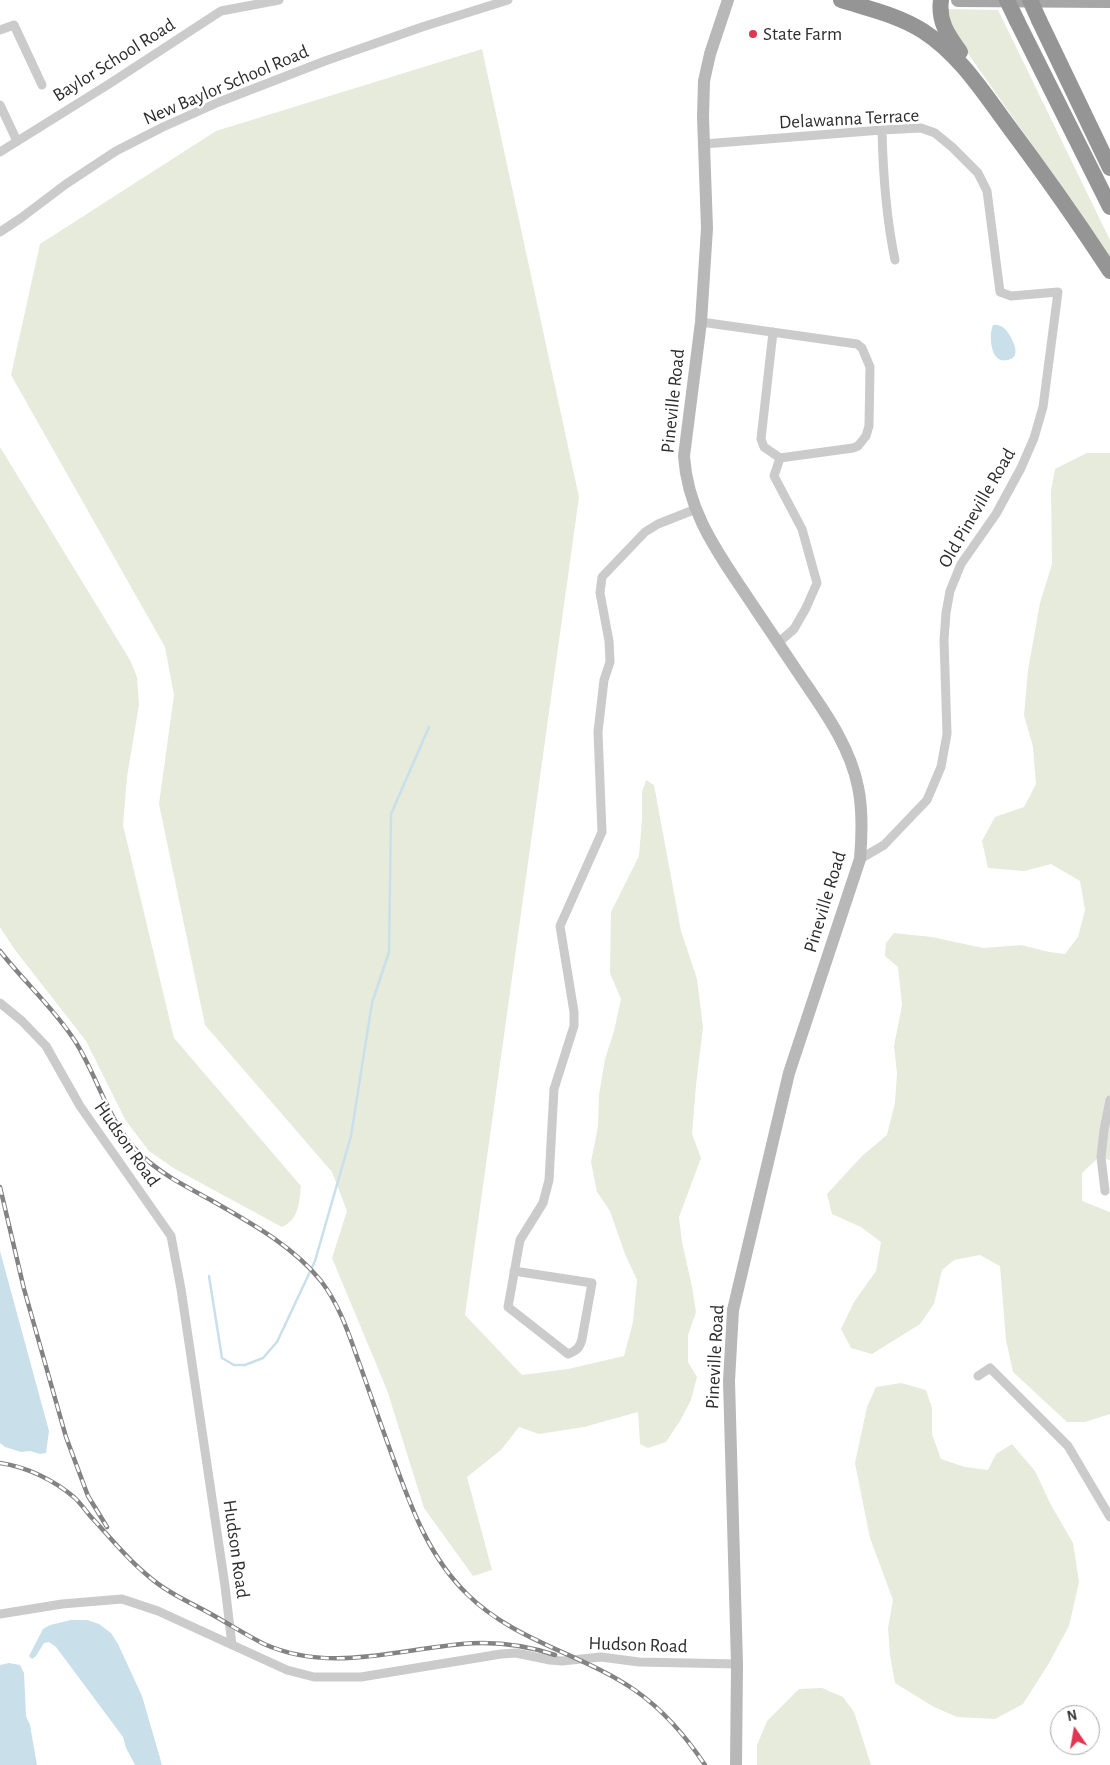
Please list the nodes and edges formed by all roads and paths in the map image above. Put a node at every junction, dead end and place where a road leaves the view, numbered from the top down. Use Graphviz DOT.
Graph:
graph roads {
  1 [pos="279,0"];
  2 [pos="496,0"];
  3 [pos="508,0"];
  4 [pos="728,0"];
  5 [pos="841,0"];
  6 [pos="941,0"];
  7 [pos="958,0"];
  8 [pos="1007,0"];
  9 [pos="1030,0"];
  10 [pos="1110,1"];
  11 [pos="484,9"];
  12 [pos="0,30"];
  13 [pos="42,85"];
  14 [pos="0,105"];
  15 [pos="882,130"];
  16 [pos="1015,136"];
  17 [pos="17,141"];
  18 [pos="704,144"];
  19 [pos="0,152"];
  20 [pos="1110,168"];
  21 [pos="1110,207"];
  22 [pos="0,232"];
  23 [pos="895,260"];
  24 [pos="1110,271"];
  25 [pos="1058,292"];
  26 [pos="701,322"];
  27 [pos="773,332"];
  28 [pos="780,458"];
  29 [pos="696,509"];
  30 [pos="778,643"];
  31 [pos="860,859"];
  32 [pos="0,1003"];
  33 [pos="1110,1100"];
  34 [pos="1105,1191"];
  35 [pos="514,1271"];
  36 [pos="978,1376"];
  37 [pos="1110,1517"];
  38 [pos="0,1614"];
  39 [pos="232,1645"];
  40 [pos="737,1664"];
  41 [pos="736,1765"];
  1 -- 17 [label="street, Baylor School Road"];
  2 -- 11 [label="street, New Baylor School Road"];
  3 -- 11 [label="street, New Baylor School Road"];
  4 -- 18 [label="main road, Pineville Road"];
  5 -- 16 [label="highway"];
  6 -- 16 [label="highway"];
  7 -- 10 [label="main road"];
  8 -- 21 [label="highway, bridge"];
  9 -- 20 [label="highway, bridge"];
  11 -- 22 [label="street, New Baylor School Road"];
  12 -- 13 [label="street"];
  14 -- 17 [label="street"];
  15 -- 18 [label="street, Delawanna Terrace"];
  15 -- 23 [label="street"];
  15 -- 25 [label="street, Delawanna Terrace"];
  16 -- 24 [label="highway"];
  17 -- 19 [label="street, Baylor School Road"];
  18 -- 26 [label="main road, Pineville Road"];
  25 -- 31 [label="street, Old Pineville Road"];
  26 -- 27 [label="street"];
  26 -- 29 [label="main road, Pineville Road"];
  27 -- 28 [label="street"];
  27 -- 28 [label="street"];
  28 -- 30 [label="street"];
  29 -- 30 [label="main road, Pineville Road"];
  29 -- 35 [label="street"];
  30 -- 31 [label="main road, Pineville Road"];
  31 -- 40 [label="main road, Pineville Road"];
  32 -- 39 [label="street, Hudson Road"];
  33 -- 34 [label="street"];
  35 -- 35 [label="street"];
  36 -- 37 [label="street"];
  38 -- 39 [label="street"];
  39 -- 40 [label="street, Hudson Road"];
  40 -- 41 [label="main road, Pineville Road"];
}
